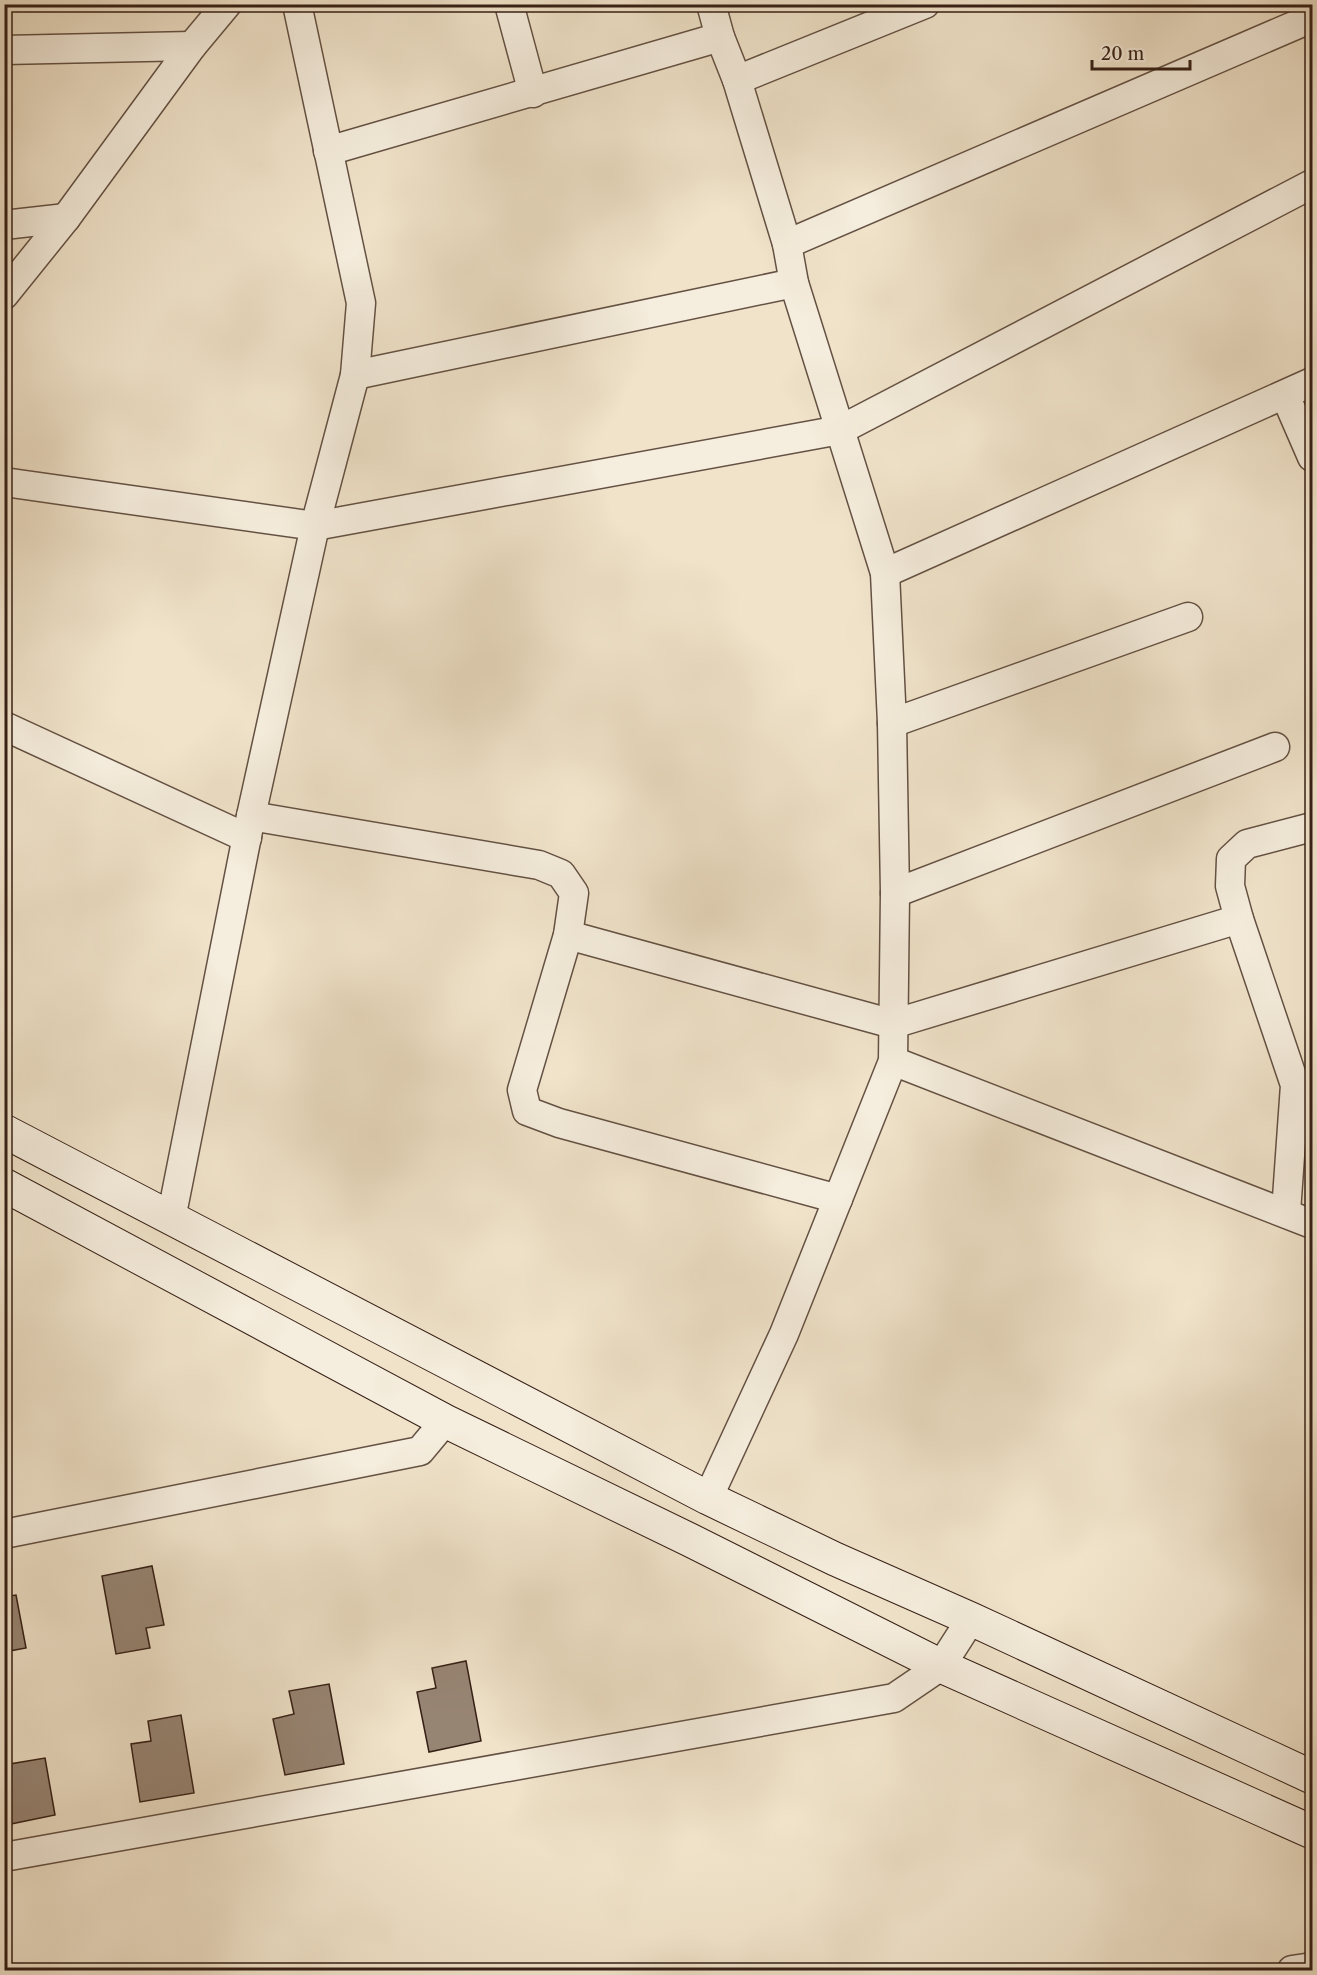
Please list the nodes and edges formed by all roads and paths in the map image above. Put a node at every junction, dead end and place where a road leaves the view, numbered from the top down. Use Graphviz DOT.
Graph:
graph roads {
  1 [pos="227,4"];
  2 [pos="297,4"];
  3 [pos="508,4"];
  4 [pos="711,4"];
  5 [pos="925,4"];
  6 [pos="883,13"];
  7 [pos="1312,18"];
  8 [pos="720,37"];
  9 [pos="192,46"];
  10 [pos="4,50"];
  11 [pos="737,80"];
  12 [pos="533,93"];
  13 [pos="328,152"];
  14 [pos="1312,184"];
  15 [pos="66,218"];
  16 [pos="4,225"];
  17 [pos="787,244"];
  18 [pos="794,283"];
  19 [pos="4,295"];
  20 [pos="355,375"];
  21 [pos="1312,382"];
  22 [pos="1285,395"];
  23 [pos="840,430"];
  24 [pos="1312,457"];
  25 [pos="4,482"];
  26 [pos="315,526"];
  27 [pos="885,573"];
  28 [pos="1188,617"];
  29 [pos="892,723"];
  30 [pos="4,726"];
  31 [pos="1275,747"];
  32 [pos="1312,826"];
  33 [pos="249,827"];
  34 [pos="895,893"];
  35 [pos="1239,919"];
  36 [pos="568,935"];
  37 [pos="892,1024"];
  38 [pos="893,1061"];
  39 [pos="1304,1087"];
  40 [pos="4,1131"];
  41 [pos="4,1185"];
  42 [pos="838,1199"];
  43 [pos="1286,1212"];
  44 [pos="171,1219"];
  45 [pos="1312,1224"];
  46 [pos="445,1421"];
  47 [pos="708,1498"];
  48 [pos="4,1534"];
  49 [pos="971,1618"];
  50 [pos="941,1666"];
  51 [pos="1312,1777"];
  52 [pos="1312,1832"];
  53 [pos="4,1857"];
  54 [pos="1312,1967"];
  55 [pos="1292,1971"];
  1 -- 9 [label="street"];
  2 -- 13 [label="street"];
  3 -- 12 [label="street"];
  4 -- 8 [label="street"];
  5 -- 6 [label="street"];
  6 -- 11 [label="street"];
  7 -- 17 [label="street"];
  8 -- 11 [label="street"];
  8 -- 12 [label="street"];
  9 -- 10 [label="street"];
  9 -- 15 [label="street"];
  11 -- 17 [label="street"];
  12 -- 13 [label="street"];
  13 -- 20 [label="street"];
  14 -- 23 [label="street"];
  15 -- 16 [label="street"];
  15 -- 19 [label="street"];
  17 -- 18 [label="street"];
  18 -- 20 [label="street"];
  18 -- 23 [label="street"];
  20 -- 26 [label="street"];
  21 -- 22 [label="street"];
  22 -- 24 [label="street"];
  22 -- 27 [label="street"];
  23 -- 26 [label="street"];
  23 -- 27 [label="street"];
  25 -- 26 [label="street"];
  26 -- 33 [label="street"];
  27 -- 29 [label="street"];
  28 -- 29 [label="street"];
  29 -- 34 [label="street"];
  30 -- 33 [label="street"];
  31 -- 34 [label="street"];
  32 -- 35 [label="street"];
  33 -- 36 [label="street"];
  33 -- 44 [label="street"];
  34 -- 37 [label="street"];
  35 -- 37 [label="street"];
  35 -- 39 [label="street"];
  36 -- 37 [label="street"];
  36 -- 42 [label="street"];
  37 -- 38 [label="street"];
  38 -- 42 [label="street"];
  38 -- 43 [label="street"];
  39 -- 43 [label="street"];
  40 -- 44 [label="main road"];
  41 -- 46 [label="main road"];
  42 -- 47 [label="street"];
  43 -- 45 [label="street"];
  44 -- 47 [label="main road"];
  46 -- 48 [label="street"];
  46 -- 50 [label="main road"];
  47 -- 49 [label="main road"];
  49 -- 50 [label="street"];
  49 -- 51 [label="main road"];
  50 -- 52 [label="main road"];
  50 -- 53 [label="street"];
  54 -- 55 [label="street"];
}
